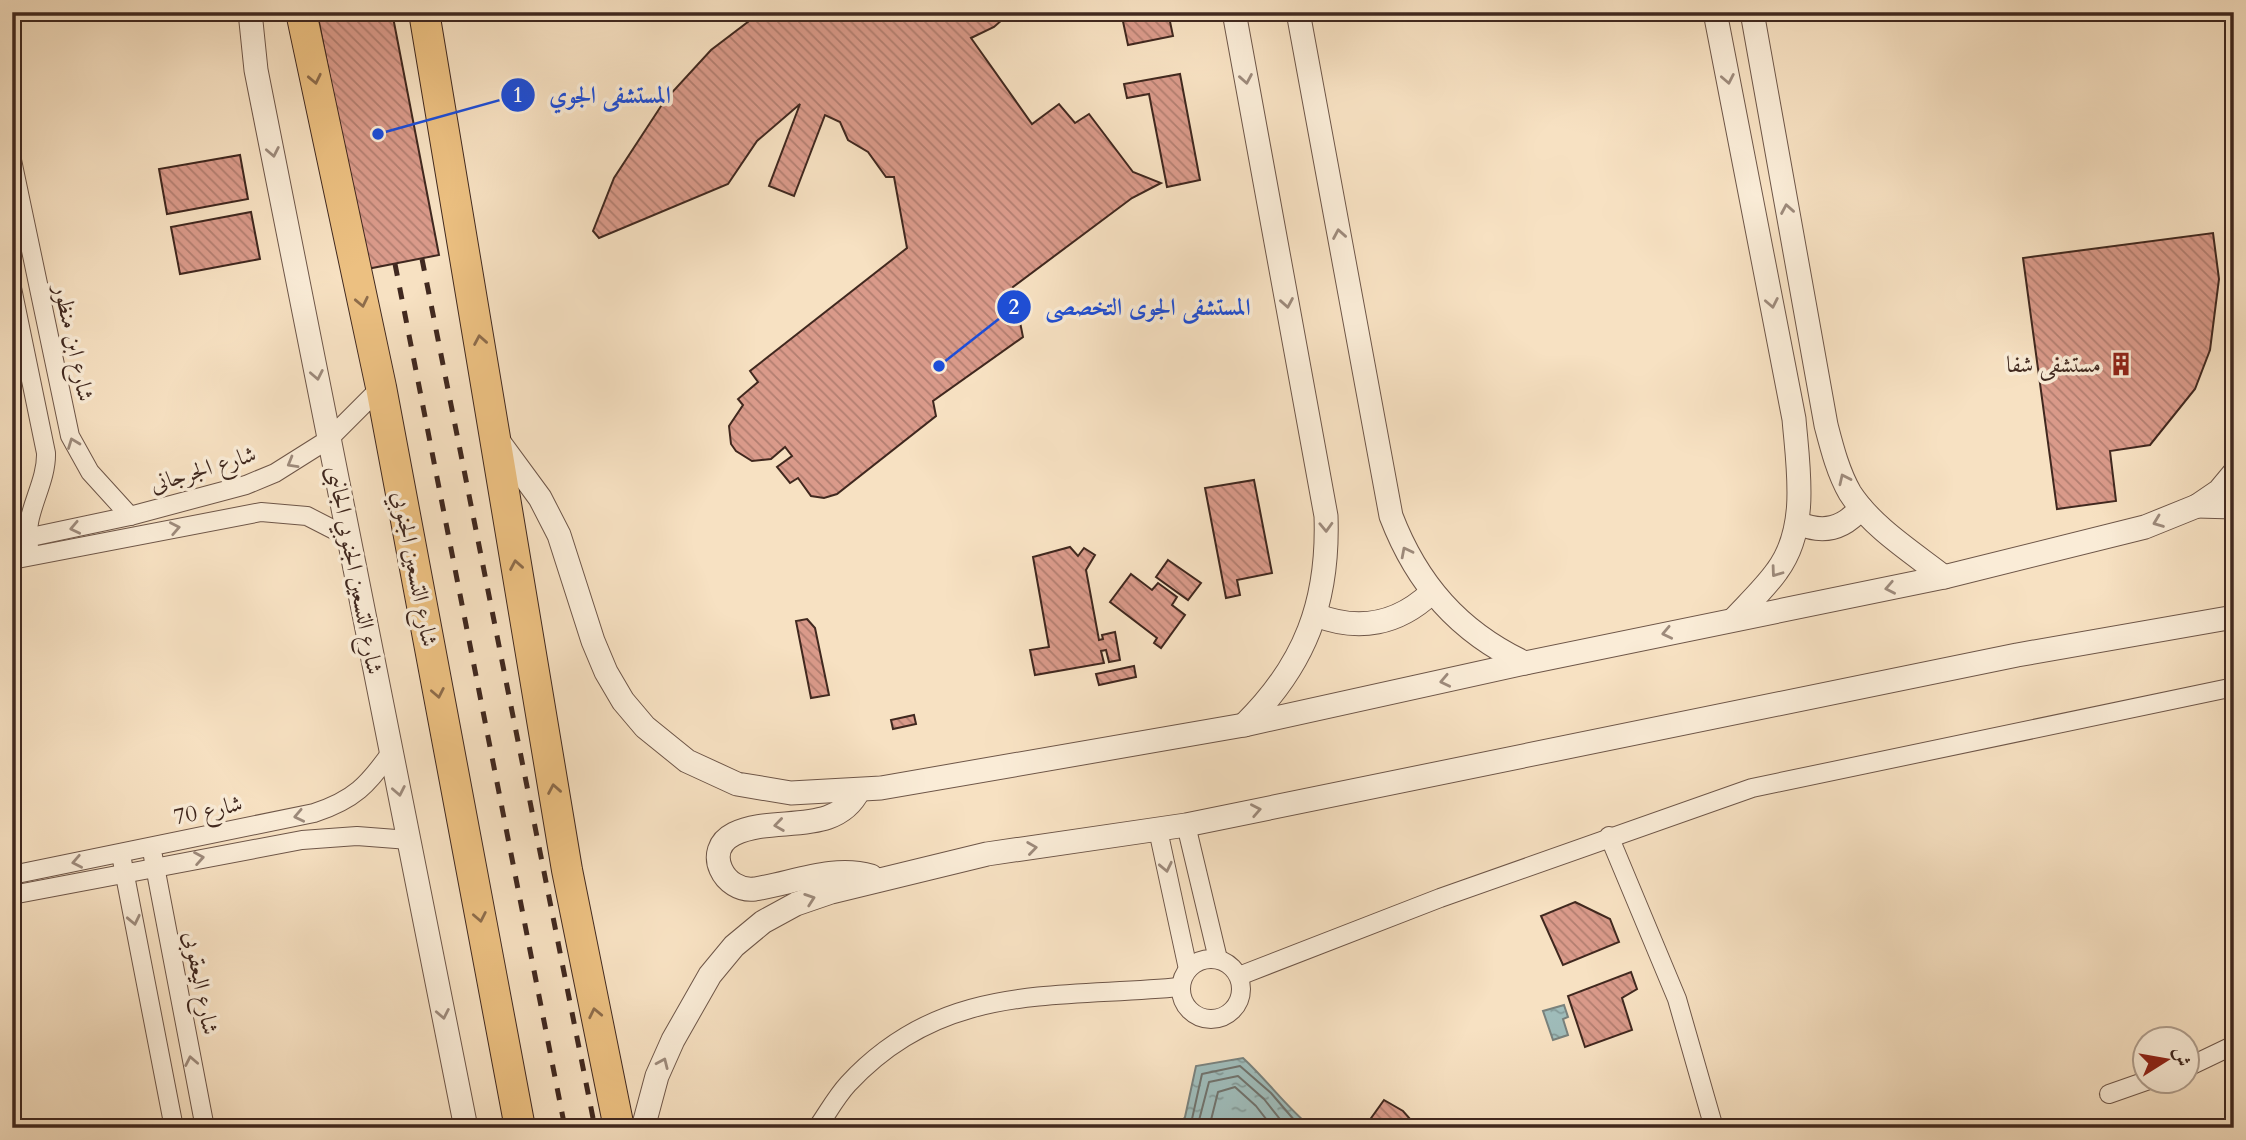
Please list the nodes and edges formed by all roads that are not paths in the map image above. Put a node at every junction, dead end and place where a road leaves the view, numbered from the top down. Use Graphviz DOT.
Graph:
graph roads {
  1 [pos="250,12"];
  2 [pos="301,12"];
  3 [pos="425,12"];
  4 [pos="1234,12"];
  5 [pos="1298,12"];
  6 [pos="1715,12"];
  7 [pos="1752,12"];
  8 [pos="12,160"];
  9 [pos="17,209"];
  10 [pos="1797,266"];
  11 [pos="1766,272"];
  12 [pos="12,288"];
  13 [pos="380,387"];
  14 [pos="496,438"];
  15 [pos="329,439"];
  16 [pos="2234,473"];
  17 [pos="2197,506"];
  18 [pos="2234,507"];
  19 [pos="1861,508"];
  20 [pos="130,516"];
  21 [pos="1797,523"];
  22 [pos="348,537"];
  23 [pos="20,540"];
  24 [pos="31,556"];
  25 [pos="12,560"];
  26 [pos="1944,577"];
  27 [pos="1431,593"];
  28 [pos="1316,615"];
  29 [pos="2234,617"];
  30 [pos="1734,619"];
  31 [pos="1525,663"];
  32 [pos="2234,687"];
  33 [pos="1244,725"];
  34 [pos="392,751"];
  35 [pos="859,790"];
  36 [pos="1186,825"];
  37 [pos="1158,830"];
  38 [pos="1609,836"];
  39 [pos="409,840"];
  40 [pos="151,848"];
  41 [pos="121,853"];
  42 [pos="155,866"];
  43 [pos="124,872"];
  44 [pos="12,875"];
  45 [pos="881,878"];
  46 [pos="12,895"];
  47 [pos="1218,959"];
  48 [pos="1188,969"];
  49 [pos="1239,976"];
  50 [pos="1180,987"];
  51 [pos="2234,1045"];
  52 [pos="2200,1061"];
  53 [pos="2130,1087"];
  54 [pos="2109,1094"];
  55 [pos="173,1128"];
  56 [pos="205,1128"];
  57 [pos="466,1128"];
  58 [pos="520,1128"];
  59 [pos="619,1128"];
  60 [pos="643,1128"];
  61 [pos="817,1128"];
  62 [pos="1714,1128"];
  1 -- 15 [label="street, شارع التسعين الجنوبي الجانبى, one-way"];
  2 -- 13 [label="highway, شارع التسعين الجنوبي, one-way"];
  14 -- 3 [label="highway, one-way"];
  4 -- 28 [label="street, one-way"];
  27 -- 5 [label="street, one-way"];
  6 -- 11 [label="street, one-way"];
  10 -- 7 [label="street, one-way"];
  8 -- 9 [label="street, شارع ابن منظور"];
  20 -- 9 [label="street, شارع ابن منظور, one-way"];
  10 -- 11 [label="street"];
  19 -- 10 [label="street, one-way"];
  11 -- 21 [label="street, one-way"];
  12 -- 23 [label="street"];
  13 -- 15 [label="street, شارع الجرجانى"];
  13 -- 58 [label="highway, شارع التسعين الجنوبي, one-way"];
  14 -- 35 [label="street"];
  59 -- 14 [label="highway, one-way"];
  15 -- 20 [label="street, شارع الجرجانى, one-way"];
  15 -- 22 [label="street, شارع التسعين الجنوبي الجانبى"];
  16 -- 17 [label="street"];
  17 -- 18 [label="street"];
  17 -- 26 [label="street, one-way"];
  19 -- 21 [label="street"];
  19 -- 26 [label="street"];
  20 -- 23 [label="street, شارع الجرجانى, one-way"];
  21 -- 30 [label="street, one-way"];
  24 -- 22 [label="street, شارع الجرجانى, one-way"];
  22 -- 34 [label="street, شارع التسعين الجنوبي الجانبى"];
  23 -- 24 [label="street"];
  24 -- 25 [label="street, شارع الجرجانى"];
  26 -- 30 [label="street, one-way"];
  27 -- 28 [label="street"];
  27 -- 31 [label="street"];
  28 -- 33 [label="street"];
  36 -- 29 [label="street, one-way"];
  30 -- 31 [label="street, one-way"];
  31 -- 33 [label="street, one-way"];
  32 -- 38 [label="street"];
  33 -- 35 [label="street"];
  34 -- 39 [label="street, شارع التسعين الجنوبي الجانبى, one-way"];
  34 -- 40 [label="street, شارع 70, one-way"];
  35 -- 45 [label="street, one-way"];
  36 -- 37 [label="street"];
  36 -- 47 [label="street"];
  45 -- 37 [label="street, one-way"];
  37 -- 48 [label="street, one-way"];
  38 -- 49 [label="street"];
  38 -- 62 [label="street"];
  42 -- 39 [label="street, شارع 70, one-way"];
  39 -- 57 [label="street, شارع التسعين الجنوبي الجانبى, one-way"];
  40 -- 41 [label="street, شارع 70"];
  40 -- 42 [label="street, شارع اليعقوبى"];
  41 -- 43 [label="street"];
  41 -- 44 [label="street, شارع 70, one-way"];
  42 -- 43 [label="street, شارع 70"];
  56 -- 42 [label="street, شارع اليعقوبى, one-way"];
  43 -- 46 [label="street, شارع 70"];
  43 -- 55 [label="street, one-way"];
  60 -- 45 [label="street, one-way"];
  47 -- 48 [label="street"];
  47 -- 49 [label="street"];
  48 -- 50 [label="street"];
  49 -- 50 [label="street"];
  50 -- 61 [label="street"];
  51 -- 52 [label="street"];
  53 -- 54 [label="street"];
}
